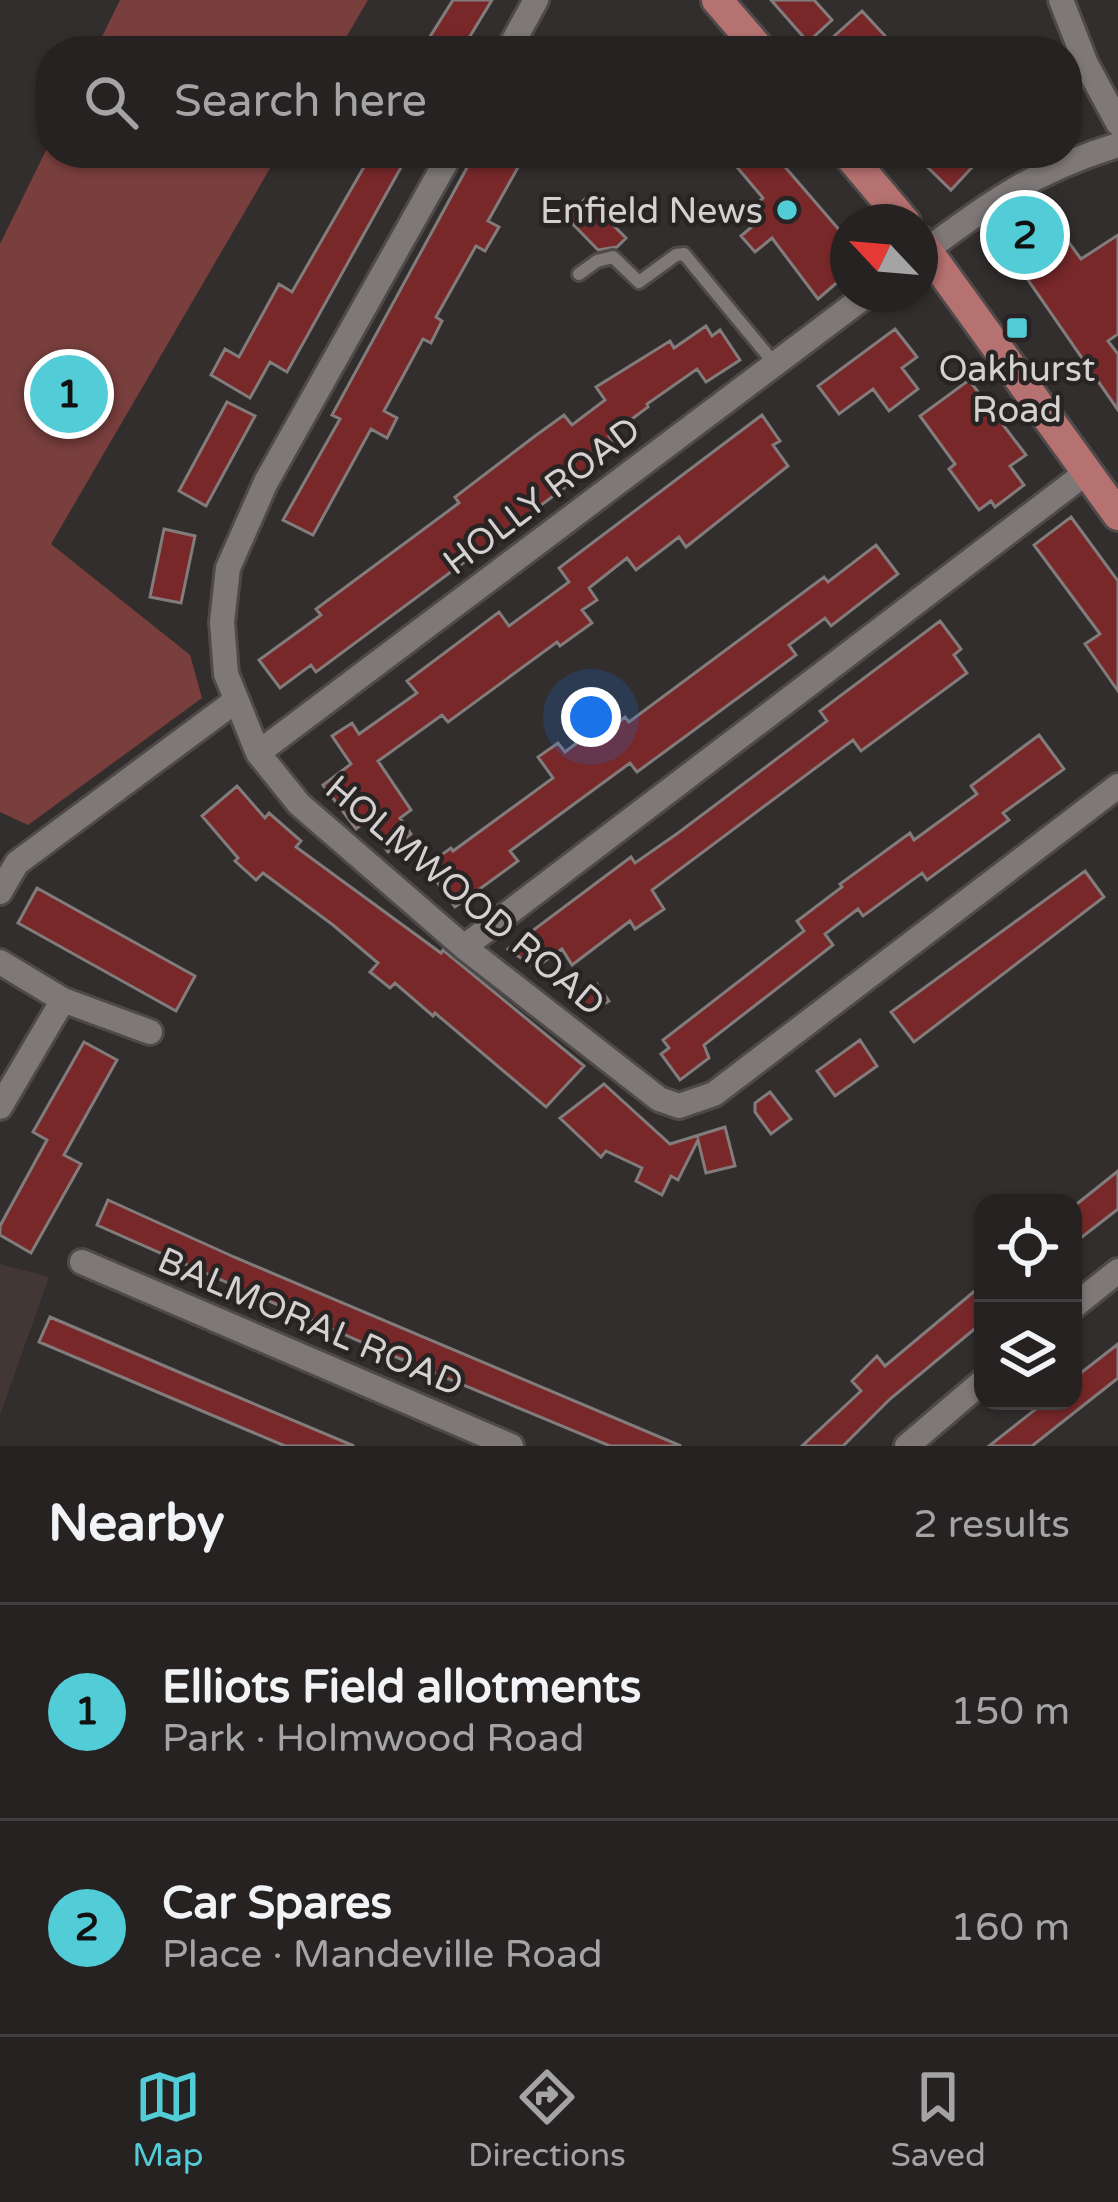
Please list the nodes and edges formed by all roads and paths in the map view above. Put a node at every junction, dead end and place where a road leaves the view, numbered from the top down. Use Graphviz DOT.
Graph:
graph roads {
  1 [pos="536,0"];
  2 [pos="717,0"];
  3 [pos="1060,0"];
  4 [pos="516,36"];
  5 [pos="748,36"];
  6 [pos="1075,36"];
  7 [pos="1082,52"];
  8 [pos="1118,123"];
  9 [pos="1118,146"];
  10 [pos="1082,156"];
  11 [pos="443,168"];
  12 [pos="870,168"];
  13 [pos="1053,168"];
  14 [pos="893,204"];
  15 [pos="938,237"];
  16 [pos="938,270"];
  17 [pos="579,274"];
  18 [pos="844,312"];
  19 [pos="775,364"];
  20 [pos="1087,472"];
  21 [pos="1118,514"];
  22 [pos="234,702"];
  23 [pos="258,753"];
  24 [pos="1118,786"];
  25 [pos="0,892"];
  26 [pos="464,947"];
  27 [pos="0,962"];
  28 [pos="63,1000"];
  29 [pos="150,1032"];
  30 [pos="0,1107"];
  31 [pos="82,1262"];
  32 [pos="1118,1271"];
  33 [pos="1079,1302"];
  34 [pos="974,1389"];
  35 [pos="511,1446"];
  36 [pos="908,1446"];
  1 -- 4 [label="street"];
  2 -- 5 [label="main road"];
  3 -- 6 [label="street"];
  7 -- 8 [label="street"];
  9 -- 10 [label="street"];
  11 -- 22 [label="street, HOLMWOOD ROAD"];
  12 -- 14 [label="main road"];
  13 -- 15 [label="street"];
  16 -- 20 [label="main road"];
  17 -- 19 [label="lane"];
  18 -- 19 [label="street, HOLLY ROAD"];
  19 -- 23 [label="street, HOLLY ROAD"];
  20 -- 21 [label="main road"];
  20 -- 26 [label="street"];
  22 -- 23 [label="street, HOLMWOOD ROAD"];
  22 -- 25 [label="street"];
  23 -- 26 [label="street, HOLMWOOD ROAD"];
  24 -- 26 [label="street, HOLMWOOD ROAD"];
  27 -- 28 [label="street"];
  28 -- 29 [label="street"];
  28 -- 30 [label="street"];
  31 -- 35 [label="street, BALMORAL ROAD"];
  32 -- 33 [label="street"];
  34 -- 36 [label="street"];
}
